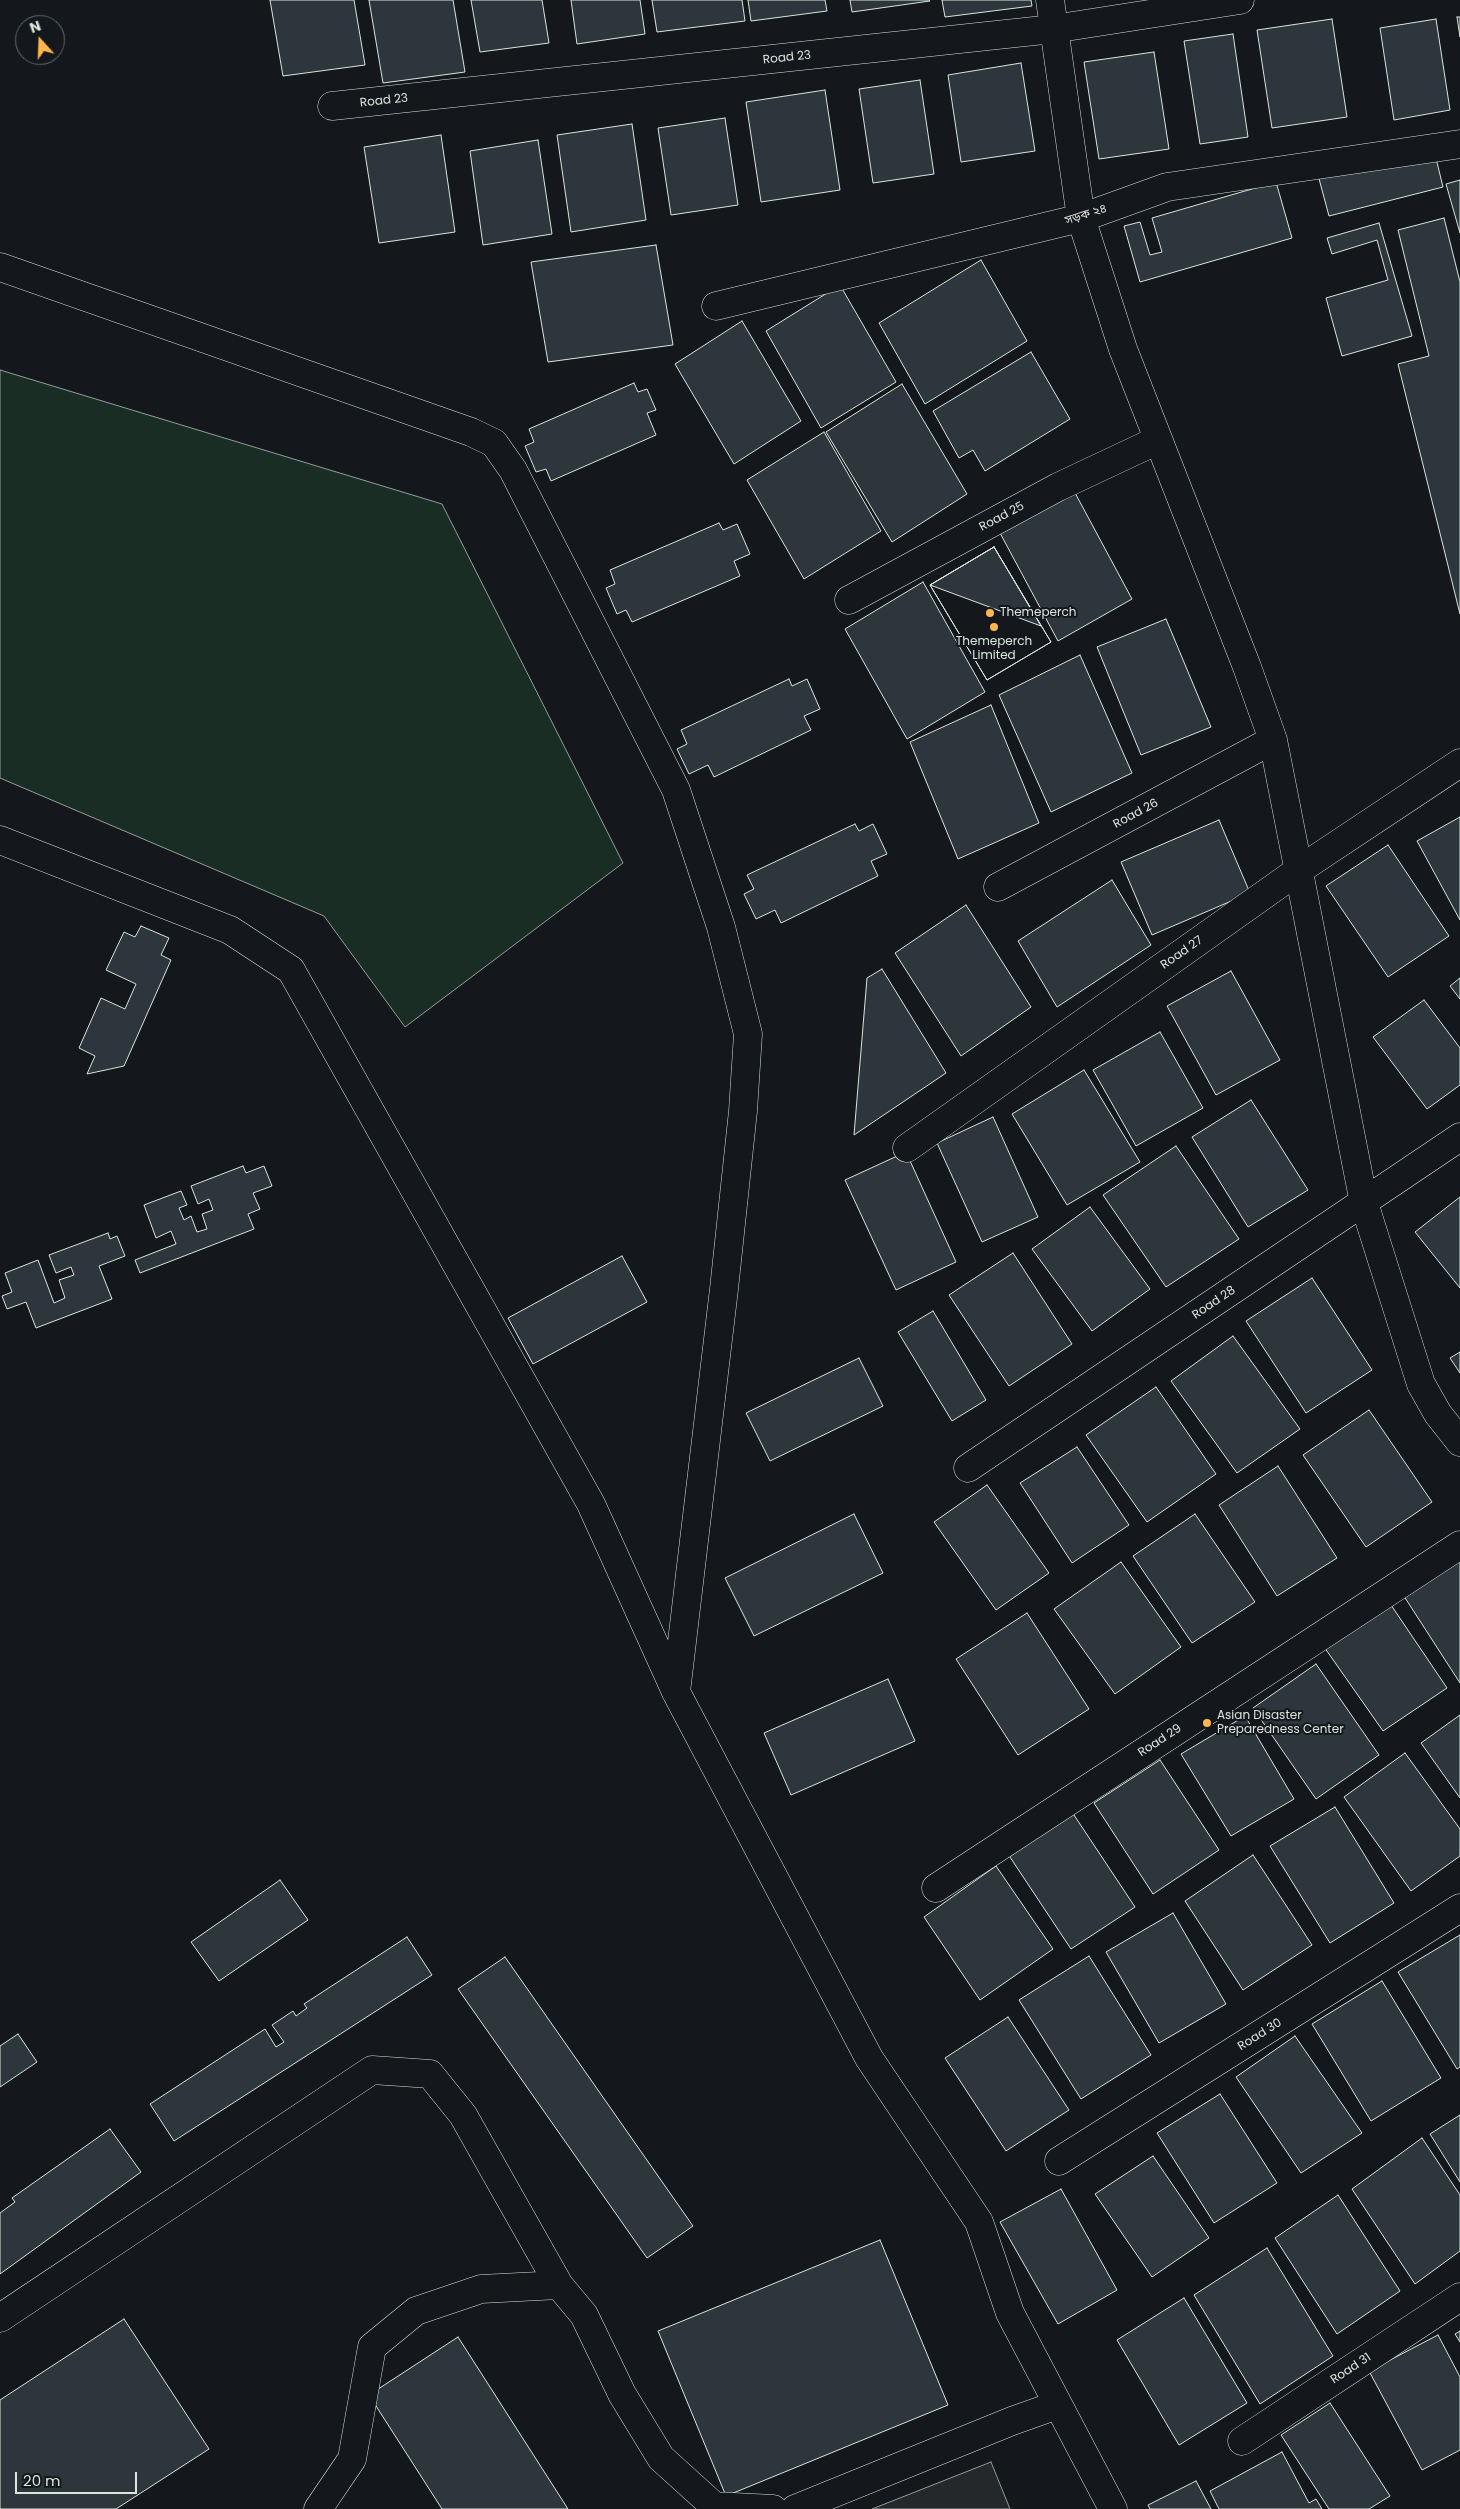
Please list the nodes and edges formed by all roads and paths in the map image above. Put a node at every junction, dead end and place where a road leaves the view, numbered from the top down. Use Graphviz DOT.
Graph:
graph roads {
  1 [pos="1050,0"];
  2 [pos="1240,0"];
  3 [pos="1053,29"];
  4 [pos="332,106"];
  5 [pos="1460,144"];
  6 [pos="1081,218"];
  7 [pos="0,267"];
  8 [pos="716,306"];
  9 [pos="1158,440"];
  10 [pos="849,600"];
  11 [pos="1273,740"];
  12 [pos="1460,763"];
  13 [pos="0,840"];
  14 [pos="1299,870"];
  15 [pos="998,887"];
  16 [pos="1460,1137"];
  17 [pos="907,1148"];
  18 [pos="1364,1203"];
  19 [pos="1460,1442"];
  20 [pos="968,1468"];
  21 [pos="1460,1545"];
  22 [pos="676,1692"];
  23 [pos="936,1888"];
  24 [pos="1460,1908"];
  25 [pos="1059,2162"];
  26 [pos="559,2285"];
  27 [pos="1460,2296"];
  28 [pos="0,2318"];
  29 [pos="1057,2405"];
  30 [pos="1242,2441"];
  31 [pos="318,2509"];
  32 [pos="773,2509"];
  33 [pos="795,2509"];
  34 [pos="1113,2509"];
  1 -- 3 [label="street"];
  2 -- 3 [label="street, Road 23"];
  3 -- 4 [label="street, Road 23"];
  3 -- 6 [label="street"];
  5 -- 6 [label="street, সড়ক ২৪"];
  6 -- 8 [label="street, সড়ক ২৪"];
  6 -- 9 [label="street"];
  7 -- 22 [label="street"];
  9 -- 10 [label="street, Road 25"];
  9 -- 11 [label="street"];
  11 -- 14 [label="street"];
  11 -- 15 [label="street, Road 26"];
  12 -- 14 [label="street, Road 27"];
  13 -- 22 [label="street"];
  14 -- 17 [label="street, Road 27"];
  14 -- 18 [label="street"];
  16 -- 18 [label="street, Road 28"];
  18 -- 19 [label="street"];
  18 -- 20 [label="street, Road 28"];
  21 -- 23 [label="street, Road 29"];
  22 -- 29 [label="street"];
  24 -- 25 [label="street, Road 30"];
  26 -- 28 [label="street"];
  26 -- 31 [label="street"];
  26 -- 32 [label="street"];
  27 -- 30 [label="street, Road 31"];
  29 -- 33 [label="street"];
  29 -- 34 [label="street"];
}
